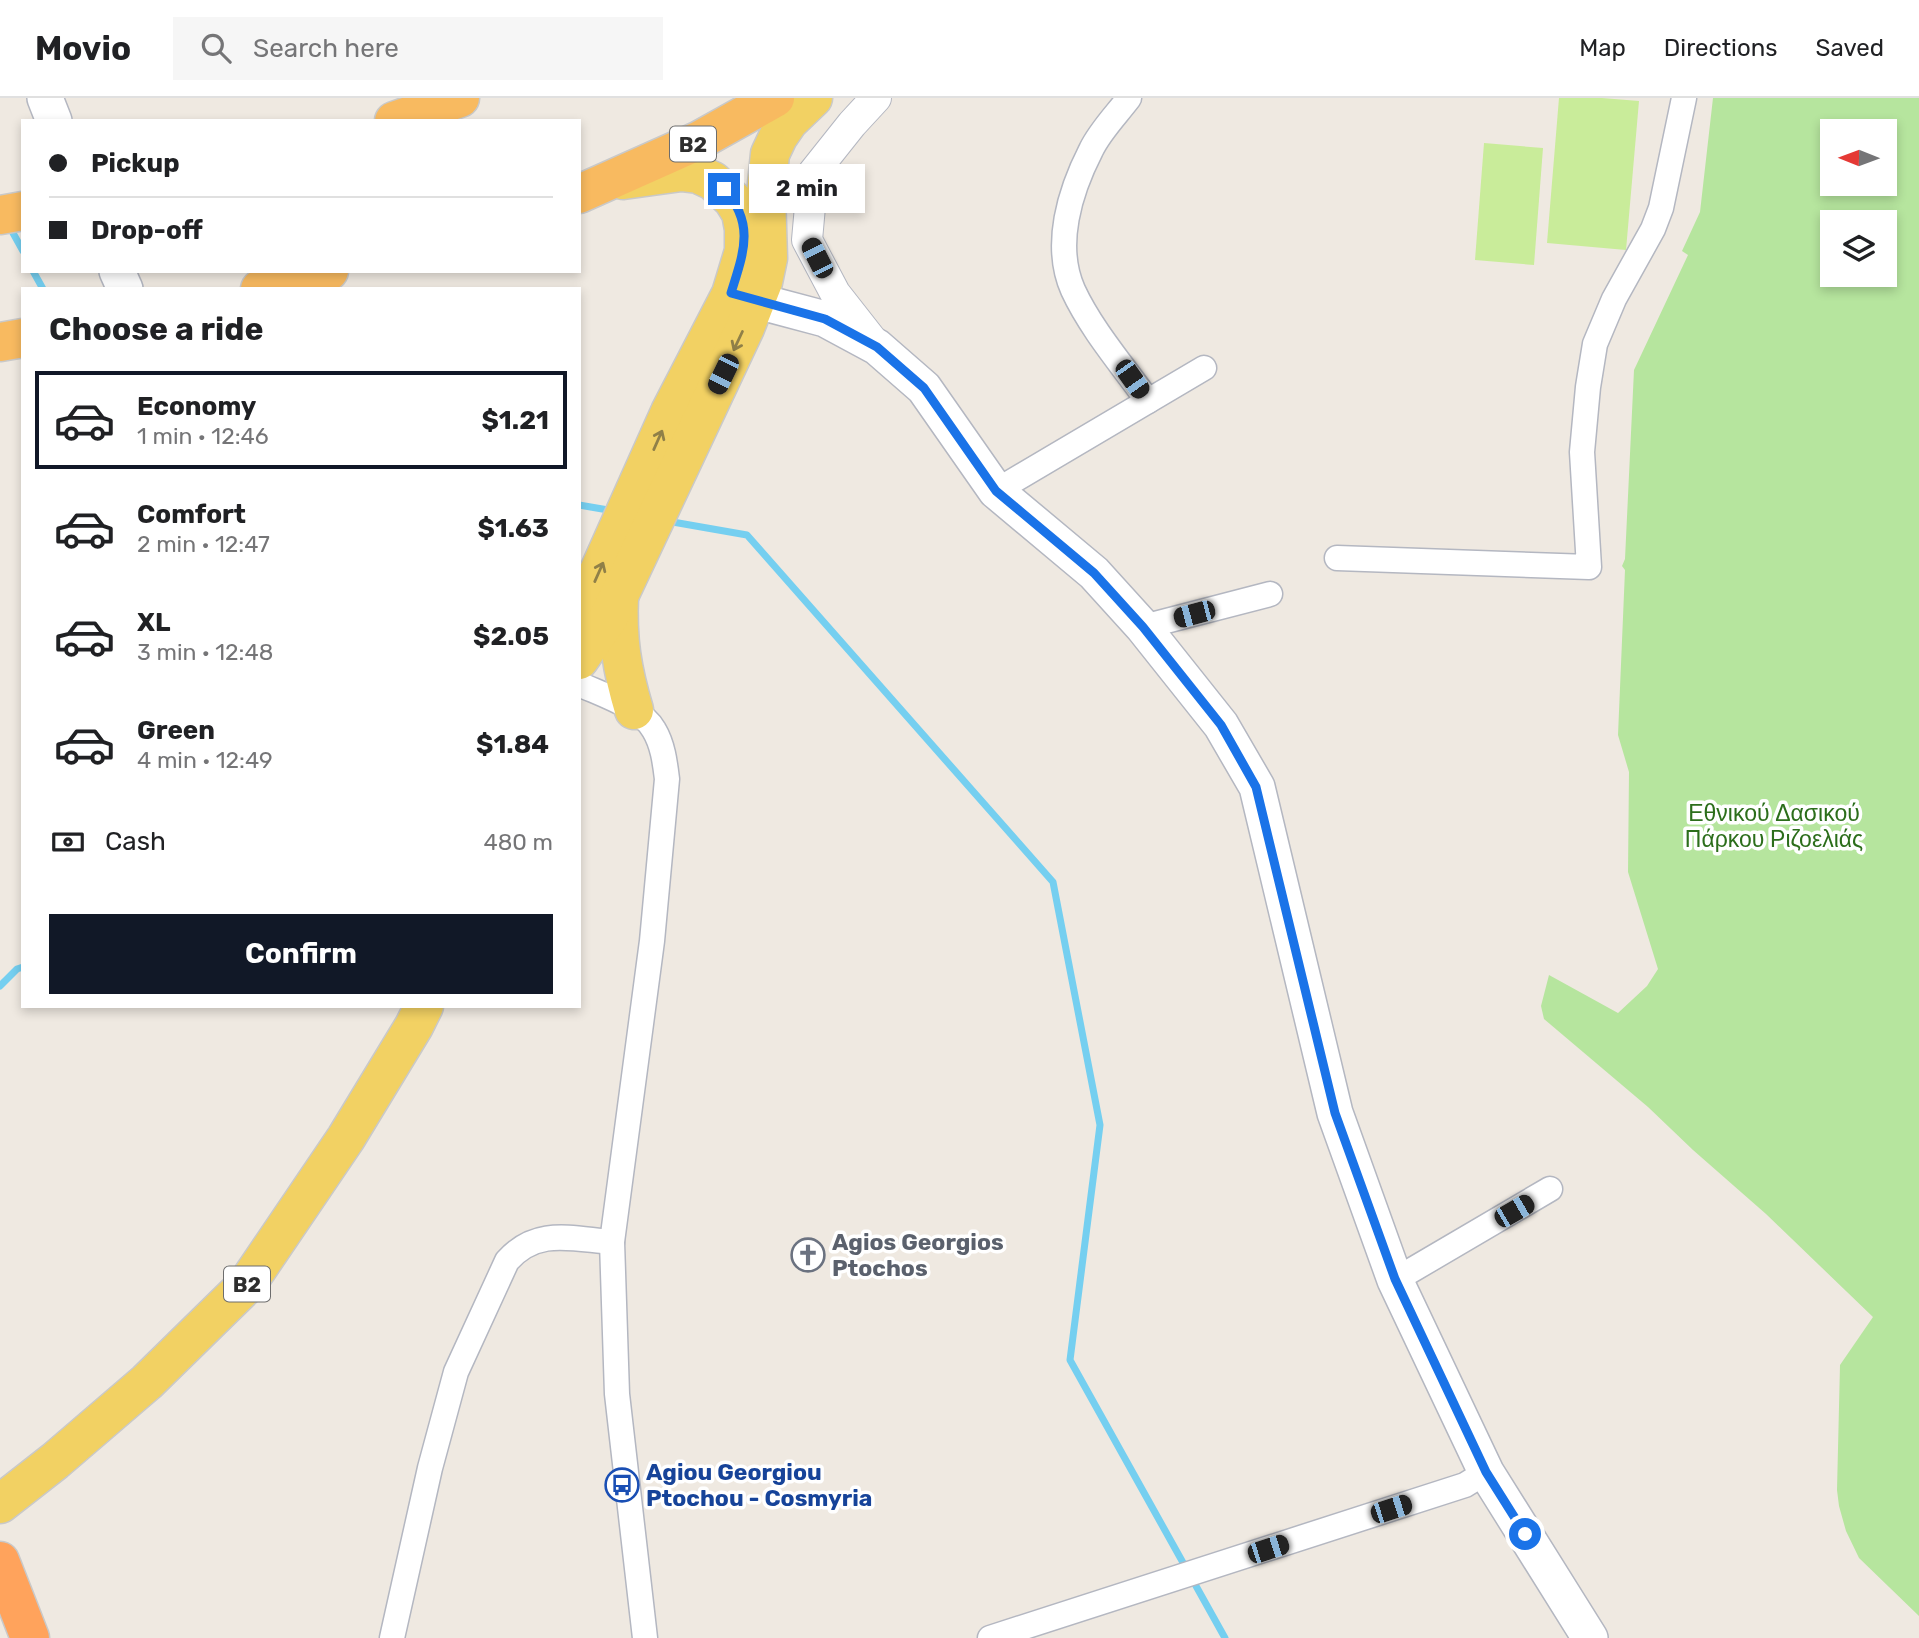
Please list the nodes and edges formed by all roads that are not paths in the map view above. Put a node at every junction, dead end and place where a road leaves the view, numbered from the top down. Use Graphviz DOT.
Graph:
graph roads {
  1 [pos="45,98"];
  2 [pos="460,98"];
  3 [pos="775,98"];
  4 [pos="813,98"];
  5 [pos="876,98"];
  6 [pos="1129,98"];
  7 [pos="1684,98"];
  8 [pos="53,119"];
  9 [pos="400,119"];
  10 [pos="593,188"];
  11 [pos="21,211"];
  12 [pos="0,215"];
  13 [pos="321,273"];
  14 [pos="268,287"];
  15 [pos="743,297"];
  16 [pos="21,338"];
  17 [pos="0,342"];
  18 [pos="877,347"];
  19 [pos="1204,368"];
  20 [pos="1148,401"];
  21 [pos="996,491"];
  22 [pos="640,516"];
  23 [pos="1337,558"];
  24 [pos="1270,594"];
  25 [pos="620,596"];
  26 [pos="581,613"];
  27 [pos="1143,627"];
  28 [pos="581,657"];
  29 [pos="581,685"];
  30 [pos="634,710"];
  31 [pos="423,1008"];
  32 [pos="1550,1189"];
  33 [pos="612,1242"];
  34 [pos="1395,1279"];
  35 [pos="1486,1472"];
  36 [pos="0,1504"];
  37 [pos="4,1571"];
  38 [pos="0,1632"];
  39 [pos="2,1638"];
  40 [pos="30,1638"];
  41 [pos="392,1638"];
  42 [pos="645,1638"];
  43 [pos="990,1638"];
  44 [pos="1590,1638"];
  1 -- 8 [label="main road"];
  2 -- 9 [label="highway"];
  3 -- 10 [label="highway, B2"];
  4 -- 15 [label="main road, B2"];
  5 -- 18 [label="street"];
  6 -- 20 [label="street"];
  7 -- 23 [label="street"];
  10 -- 15 [label="main road, B2"];
  11 -- 12 [label="highway"];
  13 -- 14 [label="highway"];
  15 -- 18 [label="main road"];
  15 -- 22 [label="main road, B2"];
  16 -- 17 [label="highway"];
  18 -- 21 [label="main road"];
  19 -- 20 [label="street"];
  20 -- 21 [label="street"];
  21 -- 27 [label="main road"];
  22 -- 25 [label="main road, B2"];
  26 -- 22 [label="main road, B2, one-way"];
  24 -- 27 [label="street"];
  25 -- 28 [label="main road, B2"];
  25 -- 30 [label="main road"];
  27 -- 34 [label="main road"];
  29 -- 30 [label="street"];
  30 -- 33 [label="street"];
  31 -- 36 [label="main road, B2"];
  32 -- 34 [label="street"];
  33 -- 41 [label="street"];
  33 -- 42 [label="street"];
  34 -- 35 [label="main road"];
  35 -- 43 [label="street"];
  35 -- 44 [label="main road"];
  37 -- 40 [label="highway"];
  38 -- 39 [label="highway"];
}
